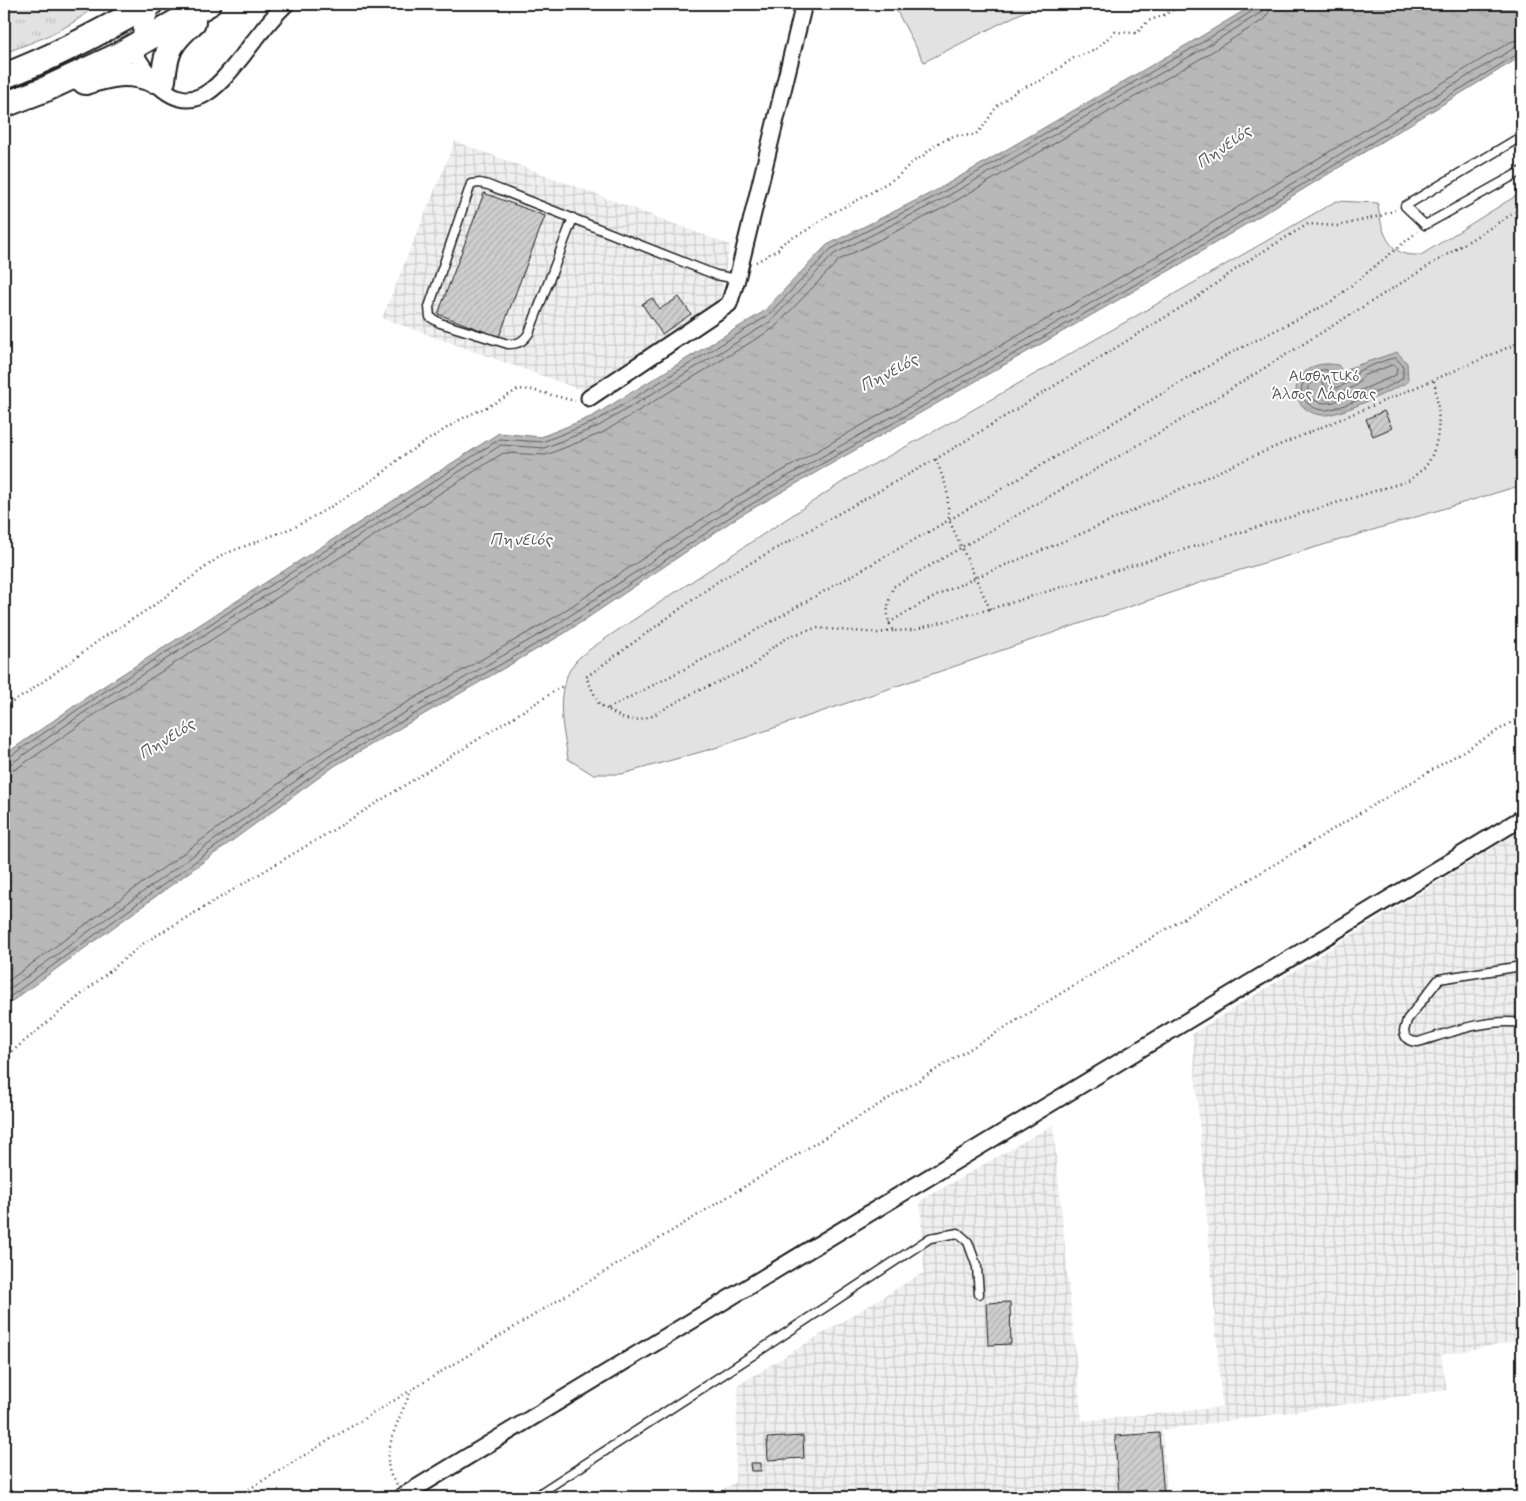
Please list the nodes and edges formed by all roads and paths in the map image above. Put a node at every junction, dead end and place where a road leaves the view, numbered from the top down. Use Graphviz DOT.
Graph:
graph roads {
  1 [pos="208,4"];
  2 [pos="213,4"];
  3 [pos="286,4"];
  4 [pos="804,4"];
  5 [pos="1183,4"];
  6 [pos="137,6"];
  7 [pos="136,44"];
  8 [pos="4,76"];
  9 [pos="165,86"];
  10 [pos="46,89"];
  11 [pos="4,105"];
  12 [pos="1522,136"];
  13 [pos="1522,172"];
  14 [pos="1405,206"];
  15 [pos="1522,208"];
  16 [pos="573,218"];
  17 [pos="1425,225"];
  18 [pos="756,262"];
  19 [pos="737,279"];
  20 [pos="1522,341"];
  21 [pos="1434,380"];
  22 [pos="589,398"];
  23 [pos="936,459"];
  24 [pos="949,520"];
  25 [pos="962,548"];
  26 [pos="977,578"];
  27 [pos="990,609"];
  28 [pos="889,623"];
  29 [pos="893,631"];
  30 [pos="563,686"];
  31 [pos="4,707"];
  32 [pos="607,709"];
  33 [pos="1522,716"];
  34 [pos="1522,818"];
  35 [pos="1522,966"];
  36 [pos="1522,1023"];
  37 [pos="4,1058"];
  38 [pos="979,1294"];
  39 [pos="412,1389"];
  40 [pos="404,1496"];
  41 [pos="236,1497"];
  42 [pos="534,1497"];
  1 -- 7 [label="main road"];
  2 -- 9 [label="main road"];
  3 -- 9 [label="street"];
  4 -- 19 [label="street"];
  5 -- 18 [label="path"];
  6 -- 7 [label="street"];
  6 -- 8 [label="main road"];
  7 -- 9 [label="street"];
  7 -- 10 [label="main road"];
  9 -- 10 [label="main road"];
  10 -- 11 [label="main road"];
  12 -- 14 [label="lane"];
  13 -- 17 [label="lane"];
  14 -- 17 [label="lane"];
  14 -- 23 [label="path"];
  15 -- 25 [label="path"];
  16 -- 16 [label="lane"];
  16 -- 19 [label="lane"];
  17 -- 24 [label="path"];
  19 -- 22 [label="street"];
  20 -- 21 [label="path"];
  21 -- 26 [label="path"];
  21 -- 27 [label="path"];
  22 -- 31 [label="path"];
  23 -- 24 [label="path"];
  23 -- 32 [label="path"];
  24 -- 25 [label="path"];
  24 -- 32 [label="path"];
  25 -- 26 [label="path"];
  25 -- 28 [label="path"];
  26 -- 27 [label="path"];
  26 -- 28 [label="path"];
  27 -- 29 [label="path"];
  28 -- 29 [label="path"];
  29 -- 32 [label="path"];
  30 -- 37 [label="path"];
  33 -- 39 [label="path"];
  34 -- 40 [label="street"];
  35 -- 36 [label="lane"];
  38 -- 42 [label="lane"];
  39 -- 40 [label="path"];
  39 -- 41 [label="path"];
}
